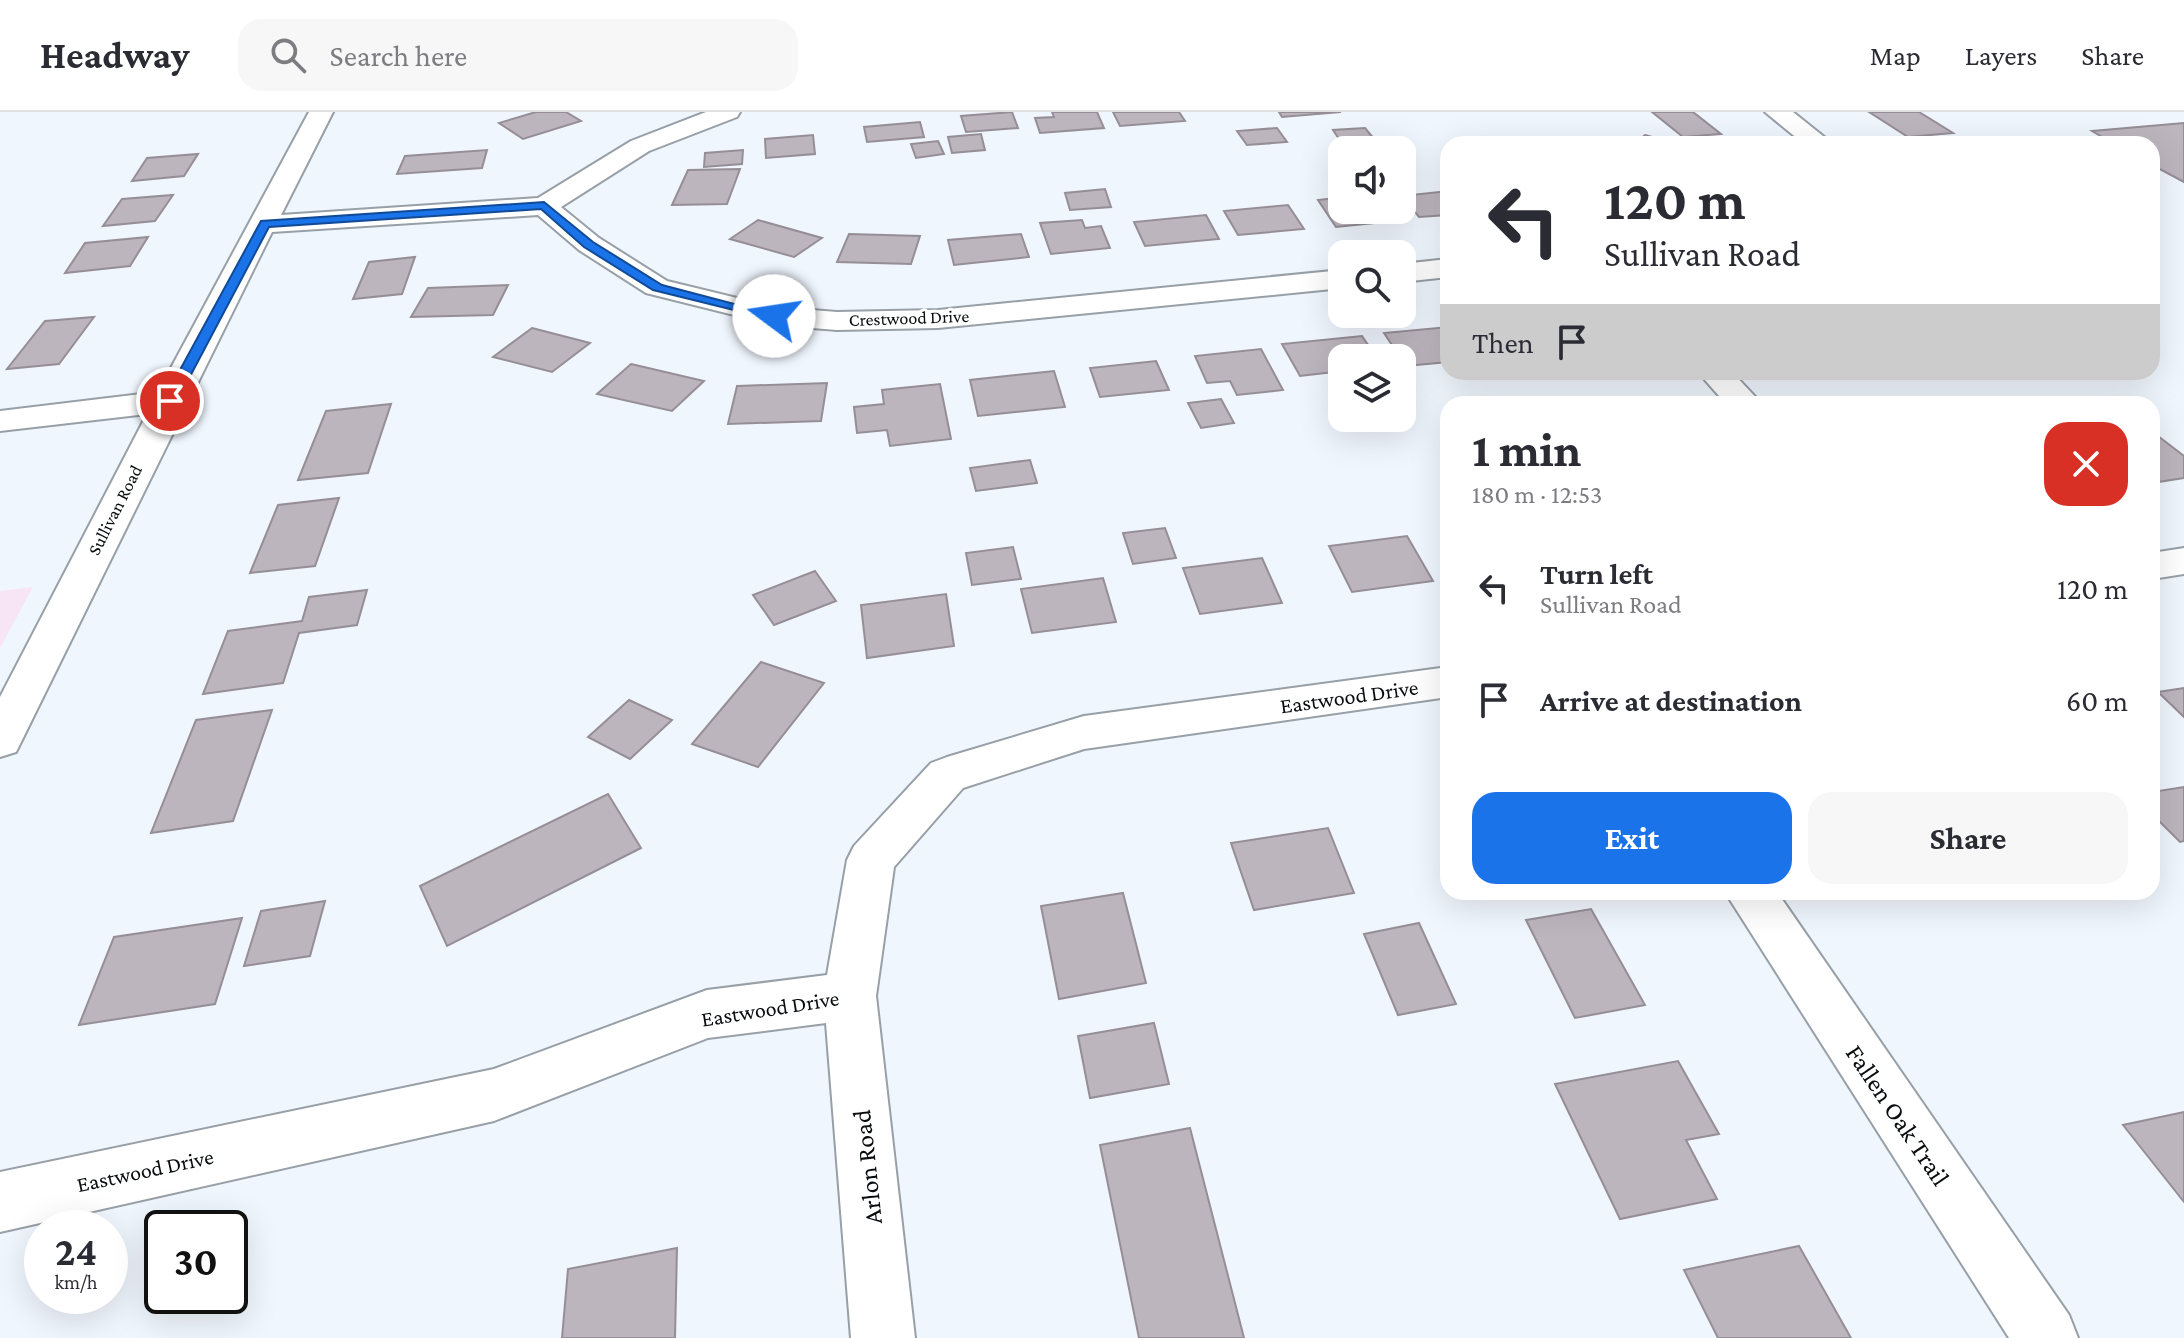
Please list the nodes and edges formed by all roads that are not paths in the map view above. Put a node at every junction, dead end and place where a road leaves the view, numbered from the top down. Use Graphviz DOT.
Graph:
graph roads {
  1 [pos="321,112"];
  2 [pos="728,112"];
  3 [pos="1777,112"];
  4 [pos="1809,136"];
  5 [pos="544,206"];
  6 [pos="265,224"];
  7 [pos="1440,269"];
  8 [pos="1416,271"];
  9 [pos="1328,280"];
  10 [pos="1722,380"];
  11 [pos="1737,396"];
  12 [pos="170,401"];
  13 [pos="0,421"];
  14 [pos="2184,561"];
  15 [pos="2160,565"];
  16 [pos="45,651"];
  17 [pos="0,657"];
  18 [pos="1440,683"];
  19 [pos="0,740"];
  20 [pos="1755,900"];
  21 [pos="850,996"];
  22 [pos="0,1202"];
  23 [pos="883,1338"];
  24 [pos="2046,1338"];
  1 -- 6 [label="street, Sullivan Road"];
  2 -- 5 [label="street"];
  3 -- 4 [label="street"];
  5 -- 6 [label="street"];
  5 -- 9 [label="street, Crestwood Drive"];
  6 -- 12 [label="street, Sullivan Road"];
  7 -- 8 [label="street"];
  10 -- 11 [label="street"];
  12 -- 13 [label="street"];
  12 -- 16 [label="street, Sullivan Road"];
  14 -- 15 [label="street"];
  16 -- 17 [label="street"];
  16 -- 19 [label="street, Sullivan Road"];
  18 -- 21 [label="street, Eastwood Drive"];
  20 -- 24 [label="street, Fallen Oak Trail"];
  21 -- 22 [label="street, Eastwood Drive"];
  21 -- 23 [label="street, Arlon Road"];
}
